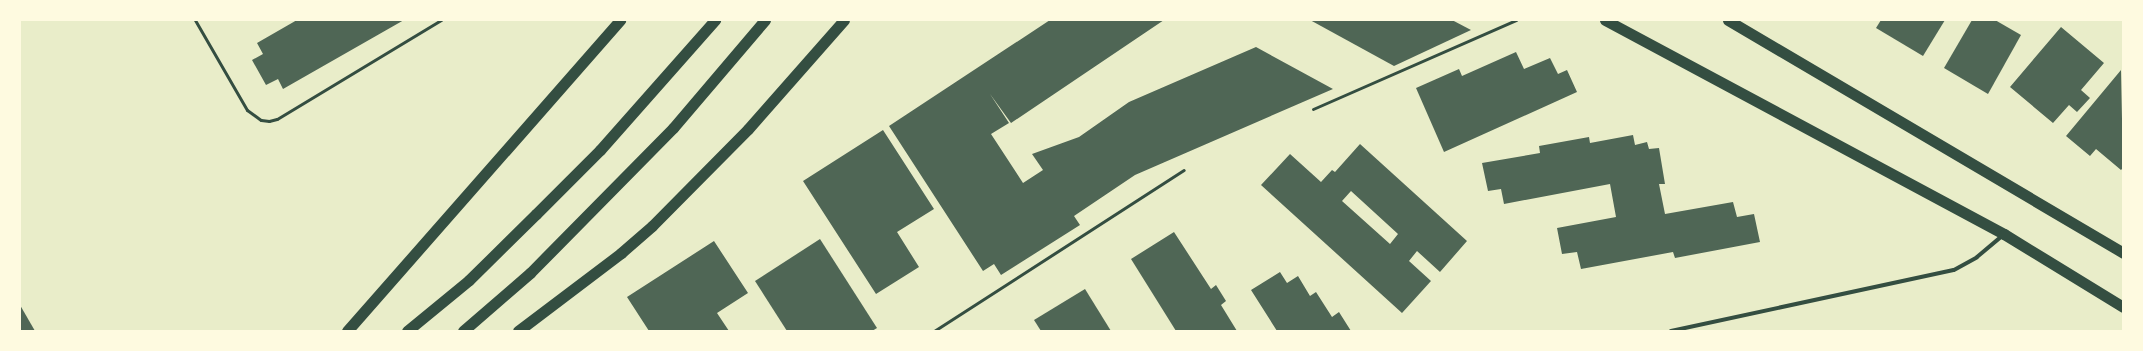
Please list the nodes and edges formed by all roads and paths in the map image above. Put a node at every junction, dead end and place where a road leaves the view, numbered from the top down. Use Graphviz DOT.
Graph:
graph roads {
  1 [pos="195,20"];
  2 [pos="441,20"];
  3 [pos="620,20"];
  4 [pos="715,20"];
  5 [pos="765,20"];
  6 [pos="844,20"];
  7 [pos="1516,20"];
  8 [pos="1605,20"];
  9 [pos="1728,20"];
  10 [pos="1313,109"];
  11 [pos="1184,170"];
  12 [pos="2004,234"];
  13 [pos="2123,253"];
  14 [pos="2123,307"];
  15 [pos="347,331"];
  16 [pos="407,331"];
  17 [pos="463,331"];
  18 [pos="518,331"];
  19 [pos="934,331"];
  20 [pos="1671,331"];
  1 -- 2 [label="lane"];
  3 -- 15 [label="highway"];
  4 -- 16 [label="highway"];
  5 -- 17 [label="highway"];
  6 -- 18 [label="highway"];
  7 -- 10 [label="lane"];
  8 -- 12 [label="highway"];
  9 -- 13 [label="highway"];
  11 -- 19 [label="lane"];
  12 -- 14 [label="highway"];
  12 -- 20 [label="street"];
}
